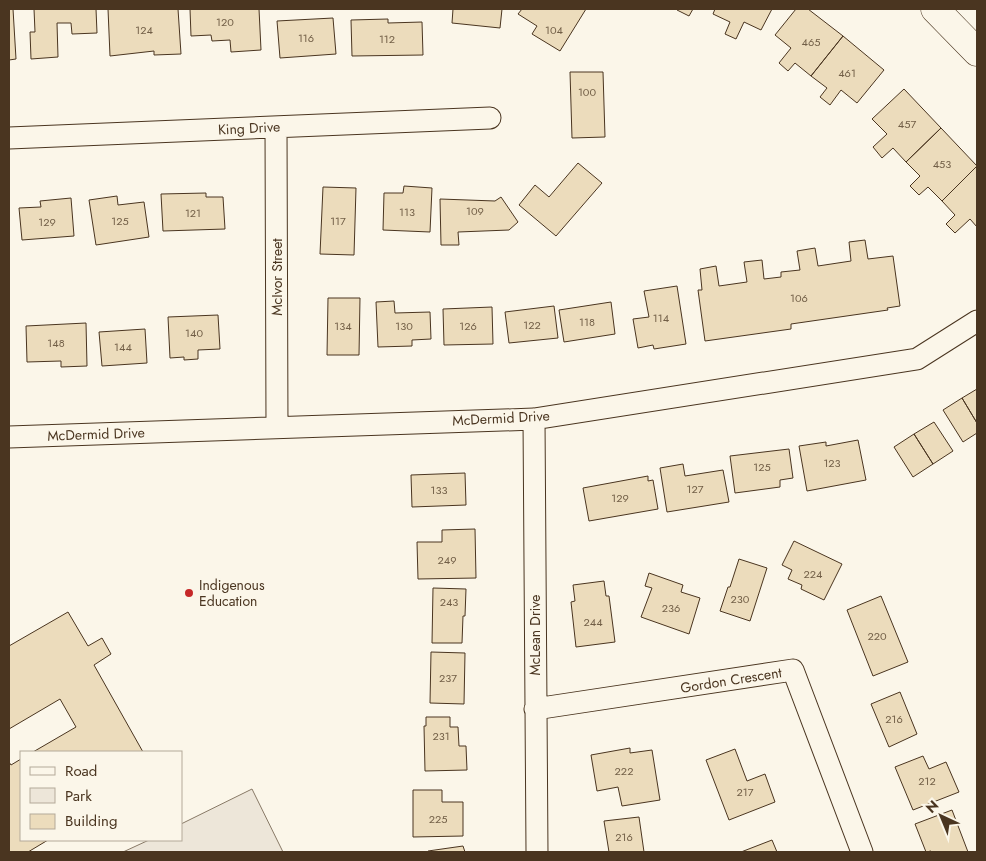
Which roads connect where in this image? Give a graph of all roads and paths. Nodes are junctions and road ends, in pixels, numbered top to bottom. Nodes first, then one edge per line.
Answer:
1 (935, 9) edge
2 (977, 52) edge
3 (490, 118) dead end
4 (276, 126) junction
5 (9, 138) edge
6 (977, 321) edge
7 (534, 418) junction
8 (277, 427) junction
9 (9, 437) edge
10 (535, 709) junction
11 (538, 852) edge
12 (862, 852) edge

1 - 2 street
3 - 4 street, King Drive
4 - 5 street, King Drive
4 - 8 street, McIvor Street
6 - 7 street, McDermid Drive
7 - 8 street, McDermid Drive
7 - 10 street, McLean Drive
8 - 9 street, McDermid Drive
10 - 11 street, McLean Drive
10 - 12 street, Gordon Crescent

